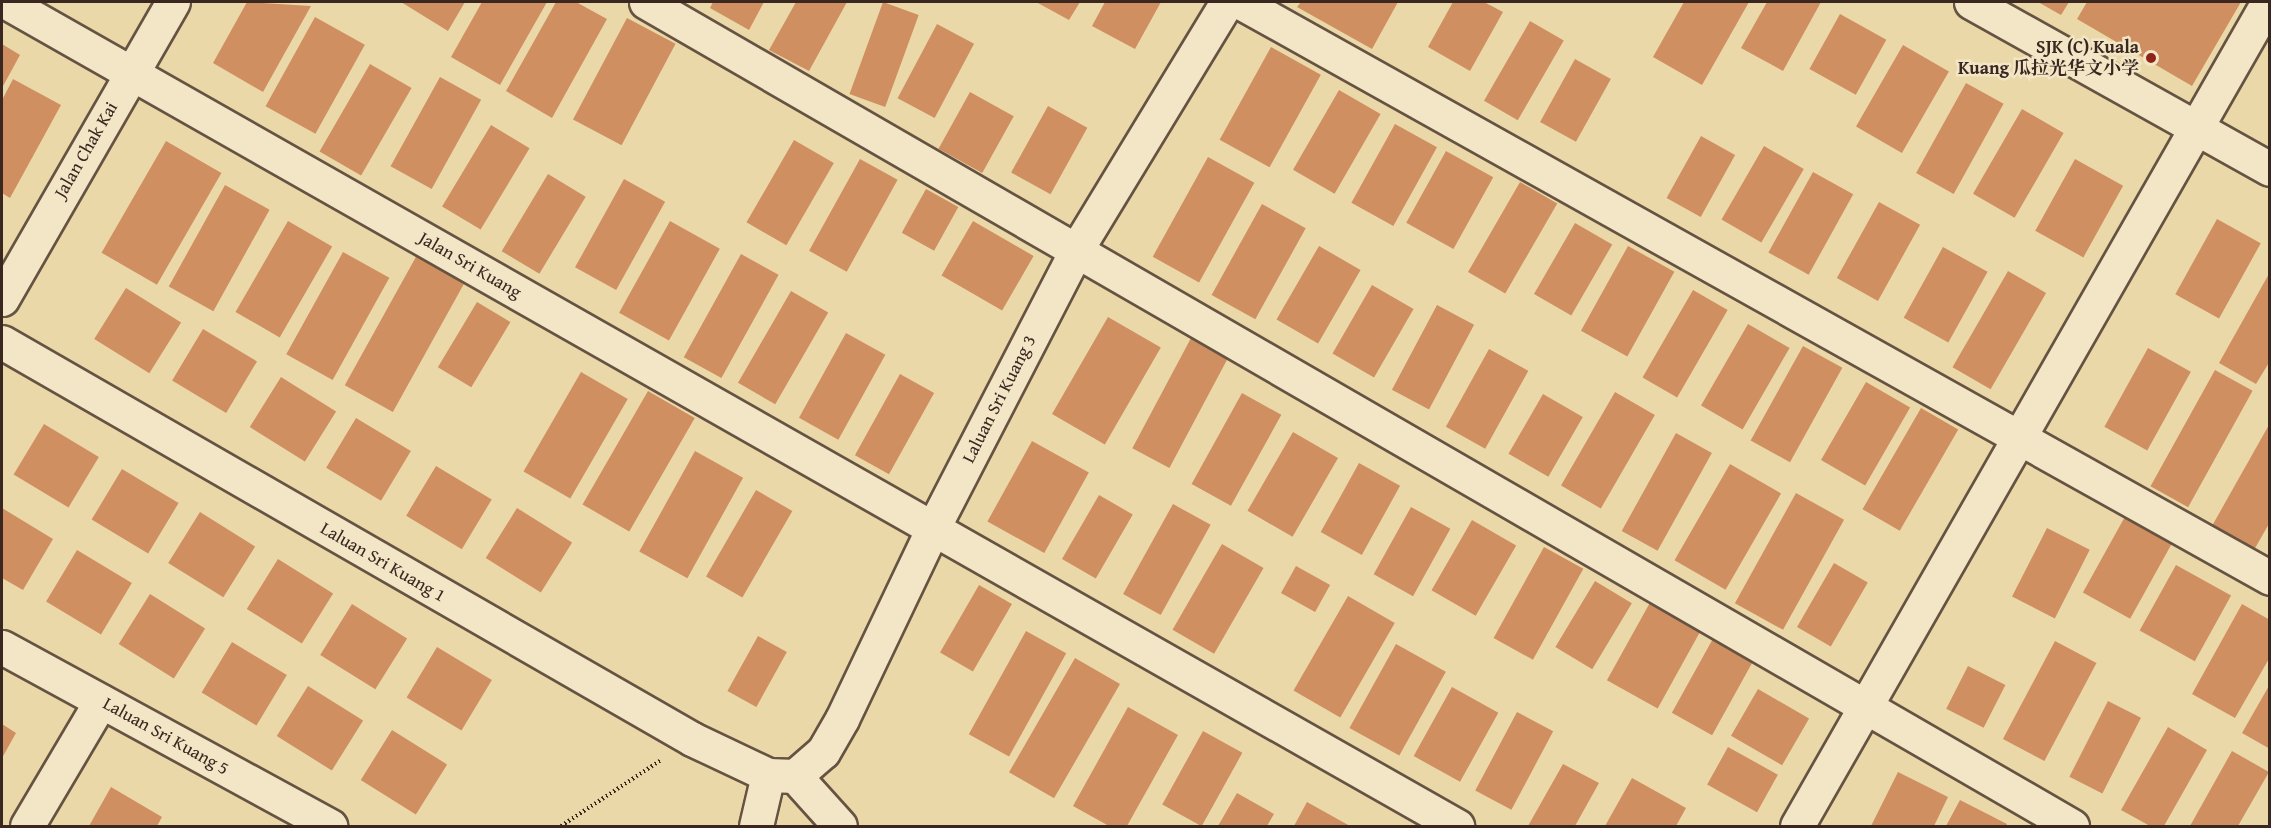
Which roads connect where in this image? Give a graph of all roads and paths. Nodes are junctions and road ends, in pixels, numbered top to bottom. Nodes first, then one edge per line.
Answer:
1 (6, 2) edge
2 (173, 2) edge
3 (646, 2) edge
4 (1227, 2) edge
5 (1240, 2) edge
6 (1971, 2) edge
7 (2268, 2) edge
8 (131, 72) junction
9 (2198, 129) junction
10 (2270, 169) edge
11 (1078, 247) junction
12 (2, 298) edge
13 (2, 342) edge
14 (2019, 435) junction
15 (933, 528) junction
16 (2270, 578) edge
17 (2, 646) edge
18 (101, 701) junction
19 (1862, 709) junction
20 (692, 739) junction
21 (782, 776) junction
22 (27, 826) edge
23 (327, 826) edge
24 (561, 826) edge
25 (756, 826) edge
26 (840, 826) edge
27 (1457, 826) edge
28 (1797, 826) edge
29 (2072, 826) edge

1 - 8 street, Jalan Sri Kuang
2 - 8 street, Jalan Chak Kai
3 - 11 street
4 - 11 street, Laluan Sri Kuang 3
5 - 14 street
6 - 9 street
7 - 9 street
8 - 12 street, Jalan Chak Kai
8 - 15 street, Jalan Sri Kuang
9 - 10 street
9 - 14 street
11 - 15 street, Laluan Sri Kuang 3
11 - 19 street
13 - 20 street, Laluan Sri Kuang 1
14 - 16 street
14 - 19 street
15 - 21 street, Laluan Sri Kuang 3
15 - 27 street, Jalan Sri Kuang
17 - 18 street, Laluan Sri Kuang 5
18 - 22 street
18 - 23 street, Laluan Sri Kuang 5
19 - 28 street
19 - 29 street
20 - 21 street, Laluan Sri Kuang 1
20 - 24 path
21 - 25 street
21 - 26 street

